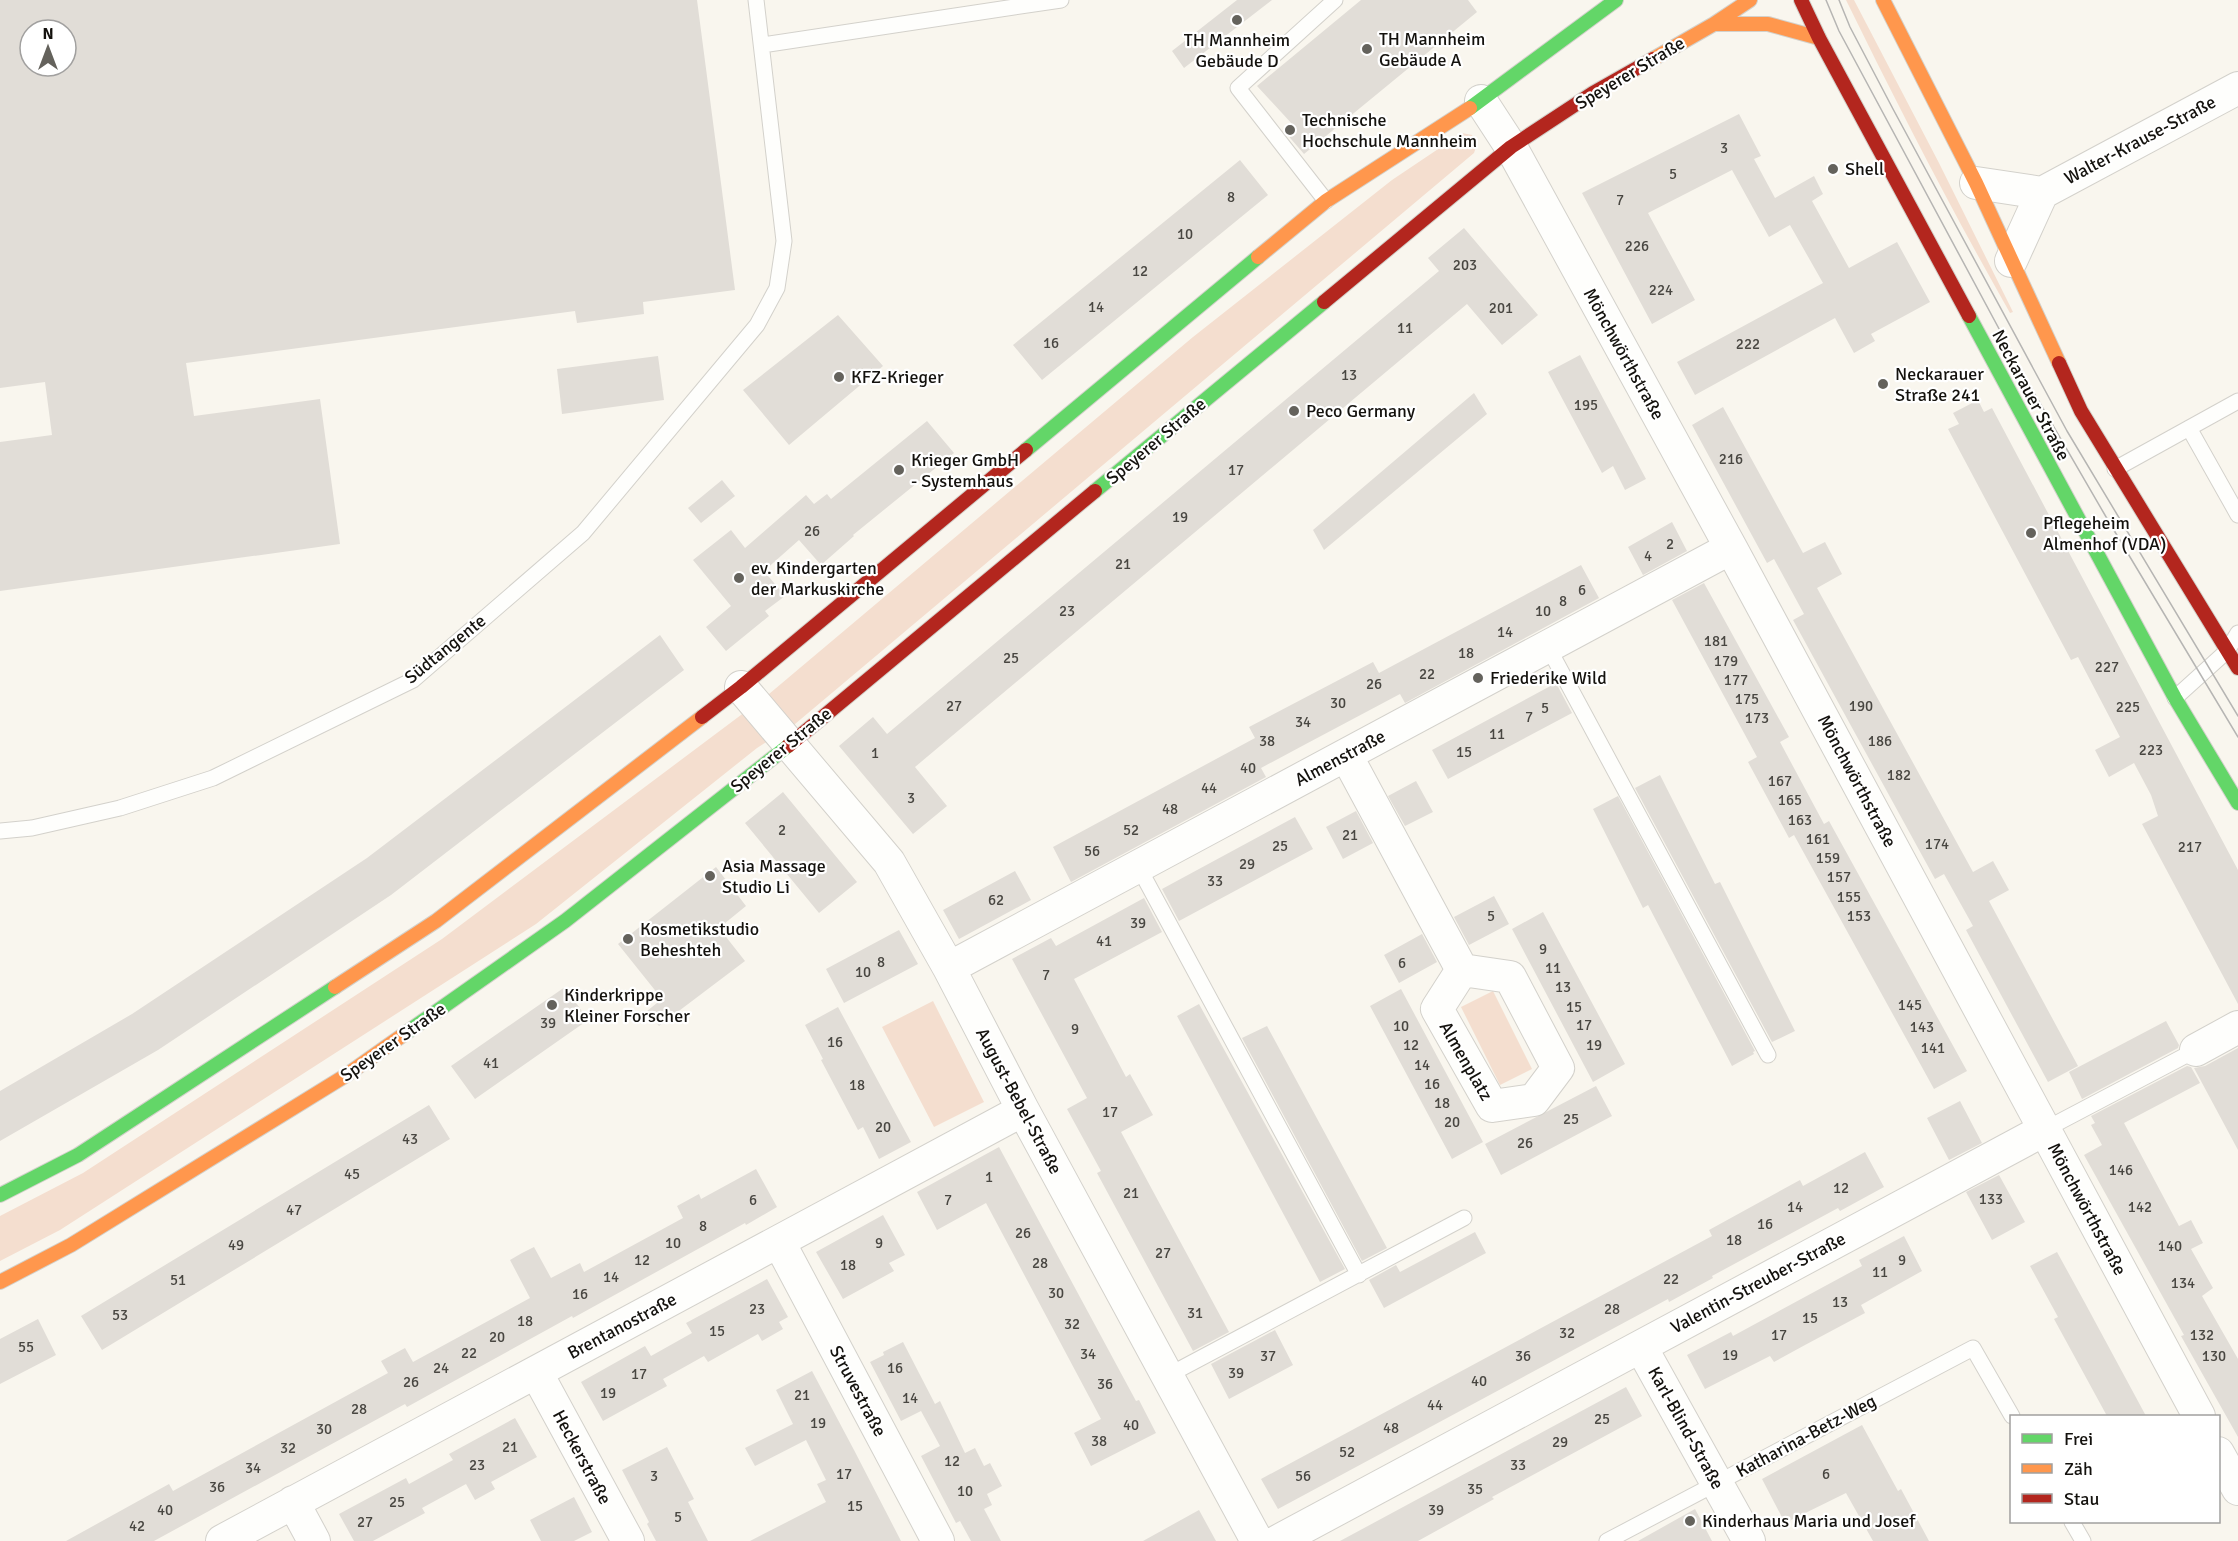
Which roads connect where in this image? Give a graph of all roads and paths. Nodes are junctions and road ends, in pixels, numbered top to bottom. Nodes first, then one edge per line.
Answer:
1 (756, 0) edge
2 (1061, 0) edge
3 (1335, 0) edge
4 (1616, 0) edge
5 (1750, 0) edge
6 (1801, 0) edge
7 (1883, 0) edge
8 (1714, 24) junction
9 (1819, 38) junction
10 (762, 45) junction
11 (2238, 88) edge
12 (1481, 101) junction
13 (1511, 147) junction
14 (1976, 183) junction
15 (2042, 193) junction
16 (1326, 201) junction
17 (2011, 261) junction
18 (2238, 401) edge
19 (2190, 428) junction
20 (2115, 469) junction
21 (2238, 515) edge
22 (1731, 548) junction
23 (2238, 633) edge
24 (1548, 647) junction
25 (2227, 651) junction
26 (2238, 668) edge
27 (741, 687) junction
28 (2175, 698) junction
29 (790, 744) junction
30 (1346, 755) junction
31 (2238, 803) edge
32 (0, 831) edge
33 (1138, 866) junction
34 (949, 968) junction
35 (1462, 970) dead end
36 (2238, 1027) edge
37 (2196, 1050) joint
38 (1768, 1055) dead end
39 (1023, 1110) junction
40 (2044, 1130) junction
41 (0, 1195) edge
42 (1464, 1218) dead end
43 (778, 1242) junction
44 (1359, 1275) junction
45 (0, 1282) edge
46 (1641, 1347) junction
47 (536, 1372) junction
48 (1167, 1376) junction
49 (2011, 1415) edge
50 (2198, 1415) edge
51 (2220, 1457) edge
52 (1716, 1484) junction
53 (2238, 1489) edge
54 (293, 1502) junction
55 (2073, 1523) edge
56 (222, 1541) edge
57 (314, 1541) edge
58 (628, 1541) edge
59 (938, 1541) edge
60 (1257, 1541) edge
61 (1278, 1541) edge
62 (1607, 1541) edge
63 (1749, 1541) edge
64 (2083, 1541) edge

1 - 10 lane, Südtangente
2 - 10 lane
3 - 16 lane
4 - 12 street
5 - 8 street, Speyerer Straße
6 - 9 street, Neckarauer Straße
7 - 14 street, Neckarauer Straße
8 - 9 street
8 - 13 street, Speyerer Straße
9 - 28 street, Neckarauer Straße
10 - 32 lane, Südtangente
11 - 15 street, Walter-Krause-Straße
12 - 13 street
12 - 16 street
13 - 22 street, Mönchwörthstraße
13 - 29 street, Speyerer Straße
14 - 15 street
14 - 17 street, Neckarauer Straße
15 - 17 street
16 - 27 street
17 - 20 street, Neckarauer Straße
18 - 19 lane
19 - 20 lane
19 - 21 lane
20 - 25 street, Neckarauer Straße
22 - 24 street, Almenstraße
22 - 40 street, Mönchwörthstraße
23 - 25 lane
24 - 30 street, Almenstraße
24 - 38 lane
25 - 26 street, Neckarauer Straße
25 - 28 lane
27 - 29 street, August-Bebel-Straße
27 - 41 street
28 - 31 street, Neckarauer Straße
29 - 34 street, August-Bebel-Straße
29 - 45 street, Speyerer Straße
30 - 33 street, Almenstraße
30 - 35 street
33 - 34 street, Almenstraße
33 - 44 lane
34 - 39 street, August-Bebel-Straße
36 - 37 street, Valentin-Streuber-Straße
37 - 40 lane, Valentin-Streuber-Straße
39 - 43 street, Brentanostraße
39 - 48 street, August-Bebel-Straße
40 - 46 street, Valentin-Streuber-Straße
40 - 50 street, Mönchwörthstraße
42 - 44 lane
43 - 47 street, Brentanostraße
43 - 59 street, Struvestraße
44 - 48 lane
46 - 52 street, Karl-Blind-Straße
46 - 61 street, Valentin-Streuber-Straße
47 - 54 street, Brentanostraße
47 - 58 street, Heckerstraße
48 - 60 street, August-Bebel-Straße
49 - 52 lane, Katharina-Betz-Weg
51 - 53 street
52 - 62 lane, Katharina-Betz-Weg
52 - 63 street, Karl-Blind-Straße
54 - 56 street, Brentanostraße
54 - 57 street
55 - 64 lane

